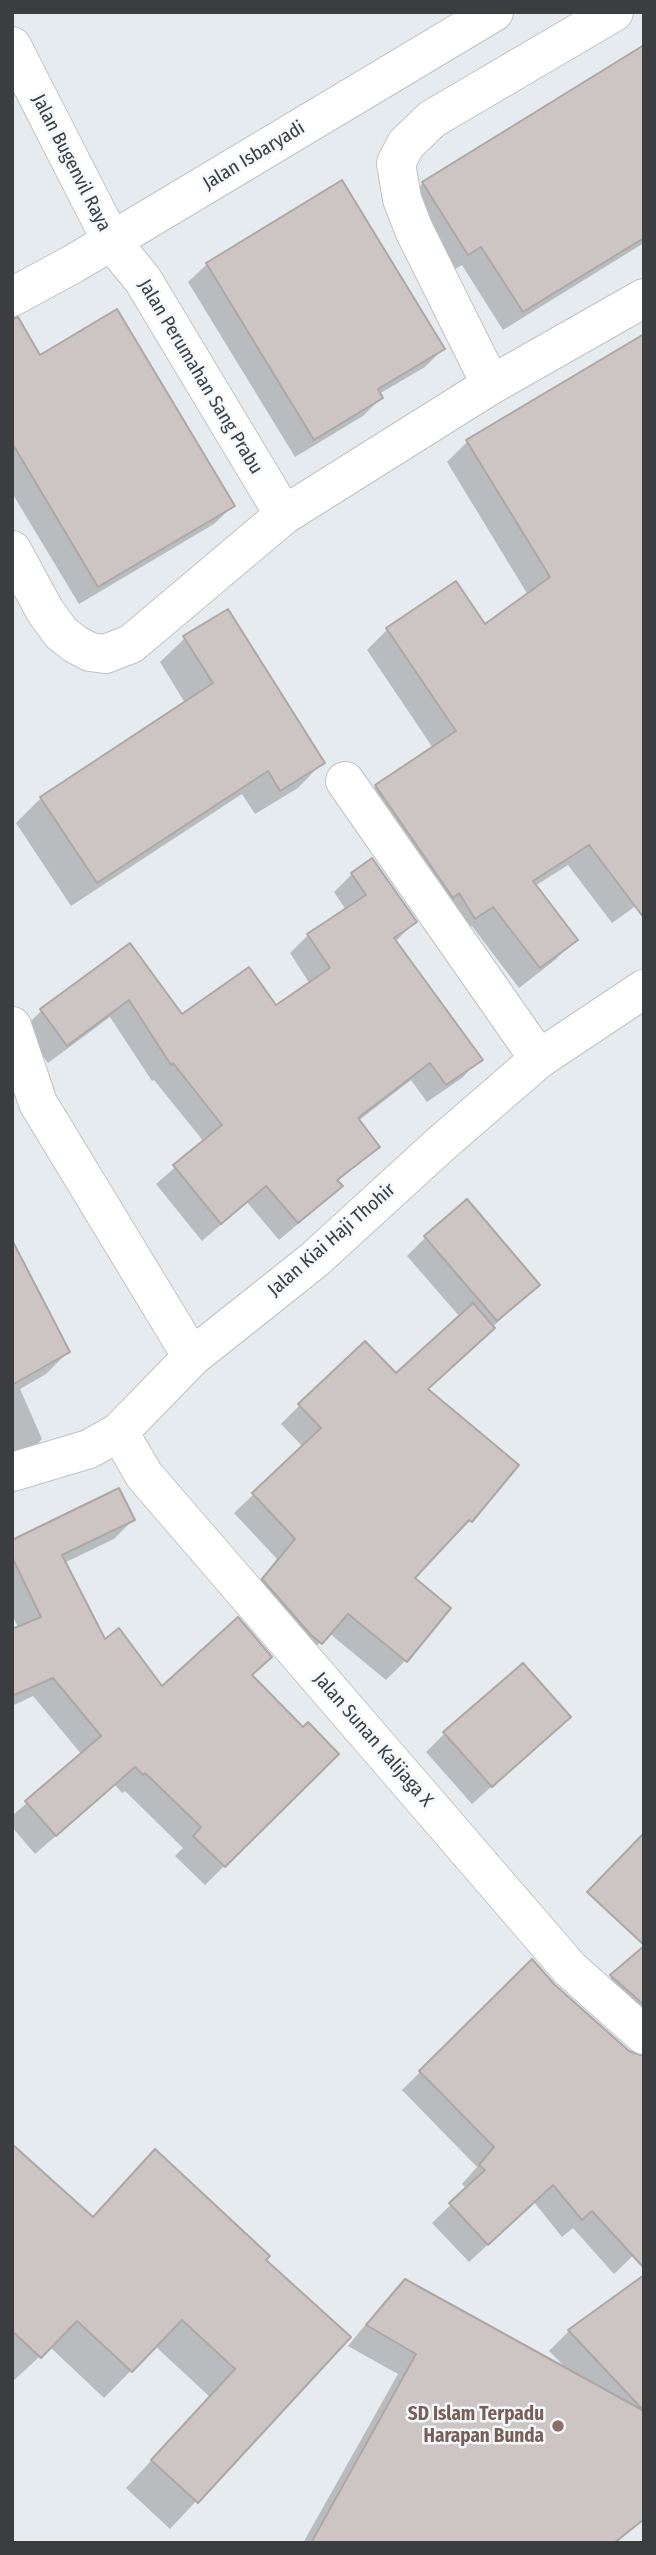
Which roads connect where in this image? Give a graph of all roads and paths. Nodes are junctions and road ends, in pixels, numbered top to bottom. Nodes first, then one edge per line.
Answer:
1 (494, 12) edge
2 (614, 12) edge
3 (12, 46) edge
4 (112, 242) junction
5 (12, 297) edge
6 (644, 298) edge
7 (491, 385) junction
8 (284, 515) junction
9 (12, 550) edge
10 (345, 781) dead end
11 (644, 989) edge
12 (12, 1026) edge
13 (539, 1059) junction
14 (192, 1357) junction
15 (119, 1432) junction
16 (12, 1472) edge
17 (644, 2035) edge

1 - 4 street, Jalan Isbaryadi
2 - 7 street
3 - 4 street, Jalan Bugenvil Raya
4 - 5 street, Jalan Isbaryadi
4 - 8 street, Jalan Perumahan Sang Prabu
6 - 7 street
7 - 8 street
8 - 9 street
10 - 13 street
11 - 13 street, Jalan Kiai Haji Thohir
12 - 14 street
13 - 14 street, Jalan Kiai Haji Thohir
14 - 15 street, Jalan Kiai Haji Thohir
15 - 16 street, Jalan Kiai Haji Thohir
15 - 17 street, Jalan Sunan Kalijaga X

